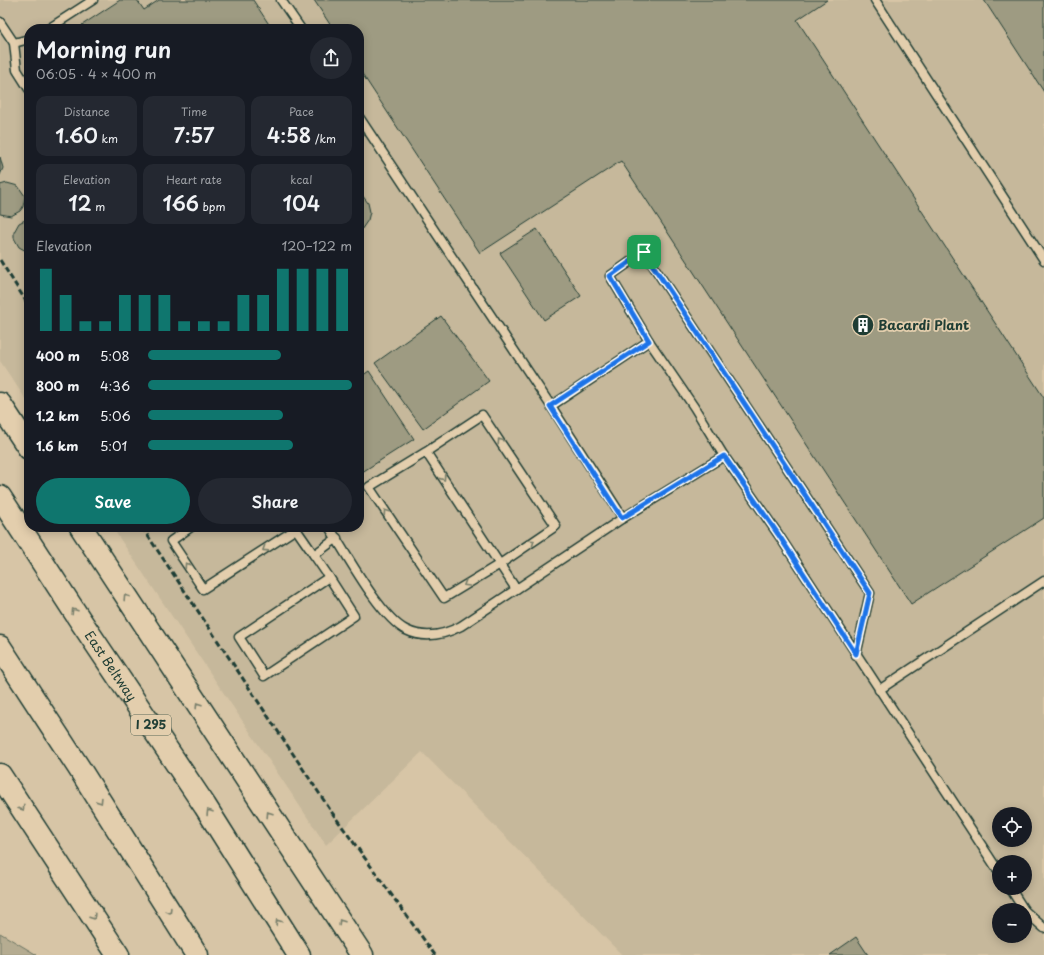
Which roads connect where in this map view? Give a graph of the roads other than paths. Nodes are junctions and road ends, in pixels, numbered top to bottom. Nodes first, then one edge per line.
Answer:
1 (93, 0) edge
2 (281, 0) edge
3 (875, 0) edge
4 (0, 22) edge
5 (56, 24) edge
6 (297, 24) edge
7 (24, 40) edge
8 (14, 43) junction
9 (24, 81) edge
10 (364, 125) edge
11 (1044, 260) edge
12 (649, 341) junction
13 (0, 404) edge
14 (550, 406) junction
15 (24, 440) edge
16 (426, 452) junction
17 (724, 456) junction
18 (0, 497) edge
19 (622, 518) junction
20 (84, 532) edge
21 (184, 532) edge
22 (290, 532) edge
23 (299, 532) edge
24 (333, 532) edge
25 (337, 538) junction
26 (314, 554) junction
27 (500, 564) junction
28 (329, 577) junction
29 (1044, 581) edge
30 (516, 589) junction
31 (0, 647) edge
32 (856, 654) junction
33 (0, 663) edge
34 (879, 690) junction
35 (79, 768) junction
36 (0, 775) edge
37 (992, 861) edge
38 (1032, 917) edge
39 (1044, 928) edge
40 (118, 955) edge
41 (197, 955) edge
42 (299, 955) edge
43 (362, 955) edge

1 - 5 lane
2 - 6 lane
3 - 11 lane
4 - 8 lane
7 - 8 lane
8 - 9 lane
10 - 14 lane
12 - 14 lane
12 - 17 lane
12 - 32 lane
13 - 15 highway
14 - 19 lane
16 -> 27 lane
27 -> 16 lane
27 -> 16 lane
17 - 19 lane
17 - 32 lane
42 -> 18 highway, East Beltway / I 295
19 - 30 lane
43 -> 20 highway
22 -> 21 lane
23 - 26 lane
24 - 25 lane
25 - 26 lane
25 - 30 lane
26 - 28 lane
27 - 30 lane
28 - 28 lane
29 - 34 lane
31 - 35 highway
32 - 34 lane
33 - 35 highway
34 - 37 lane
35 -> 41 highway
36 -> 40 highway
38 - 39 lane

